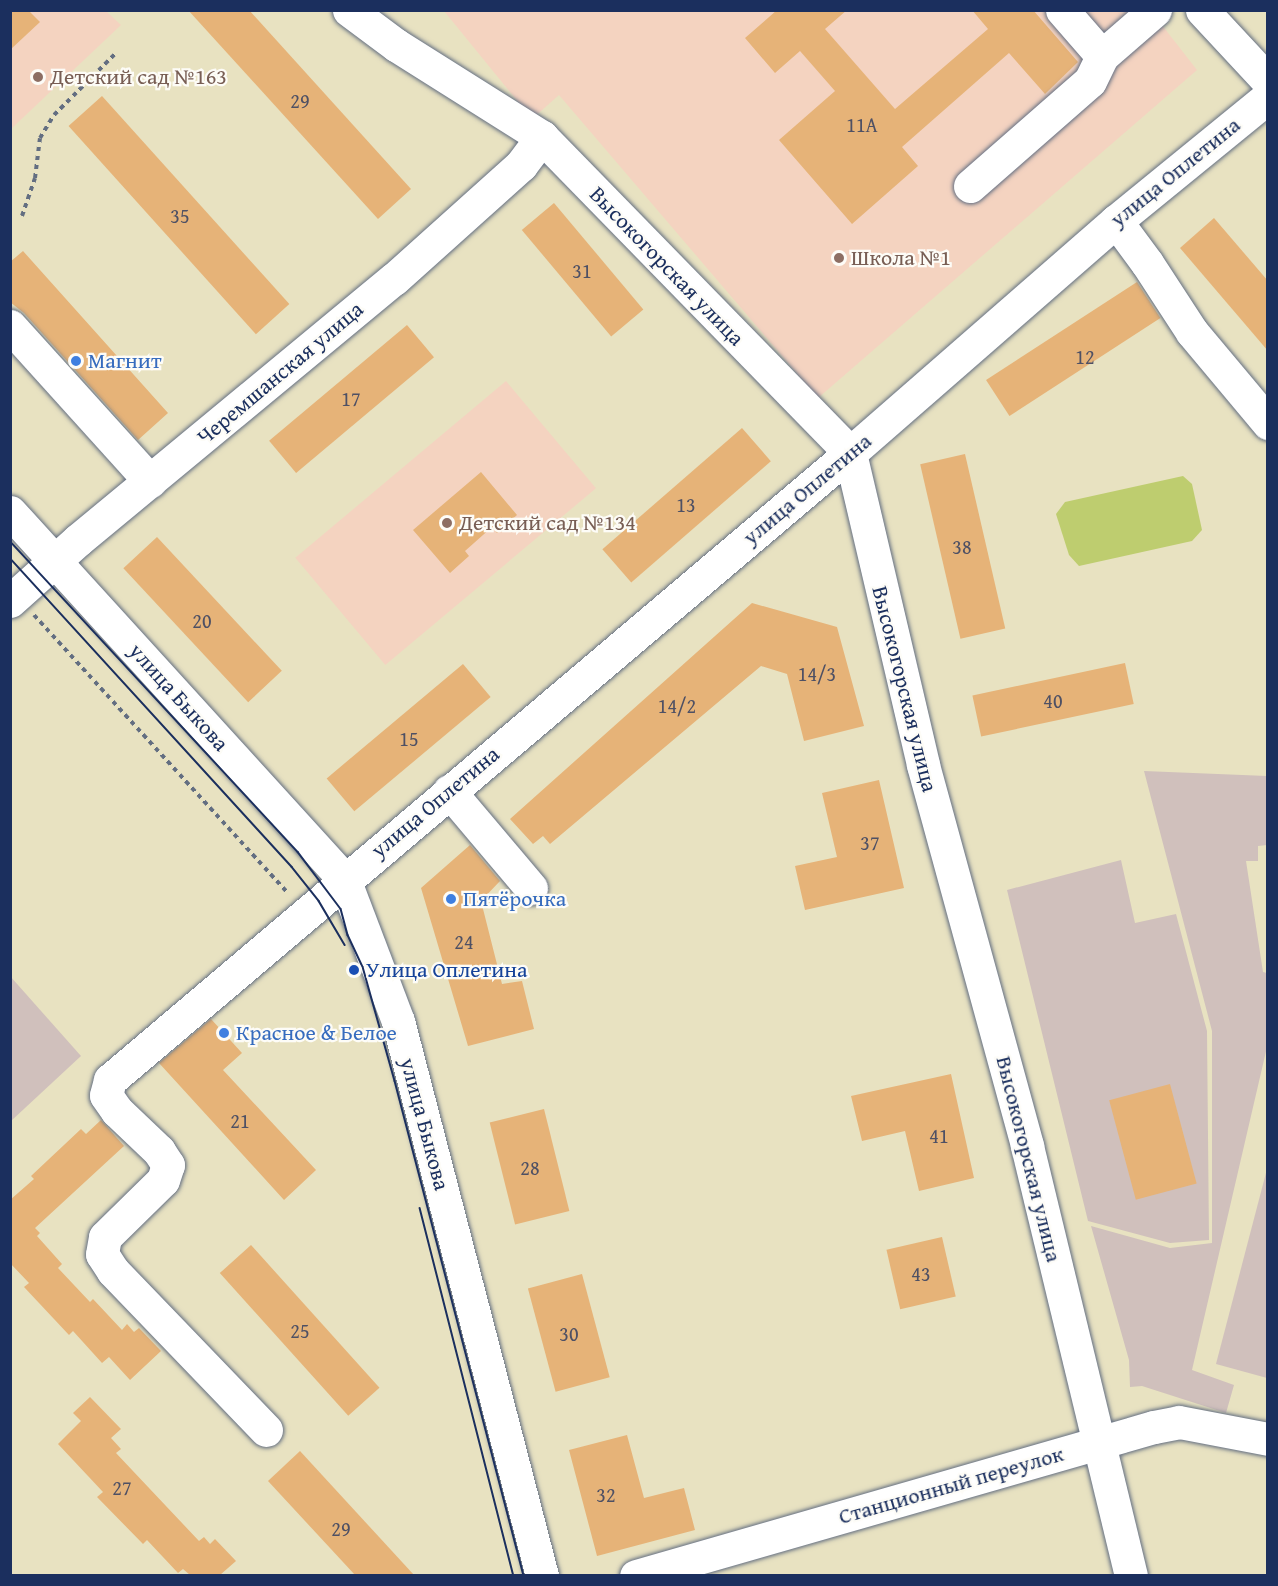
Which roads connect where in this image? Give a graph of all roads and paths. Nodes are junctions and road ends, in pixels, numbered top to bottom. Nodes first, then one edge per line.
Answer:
1 (349, 10) edge
2 (1062, 10) edge
3 (1155, 10) edge
4 (1202, 10) edge
5 (115, 54) dead end
6 (1102, 56) junction
7 (1268, 81) edge
8 (1268, 96) edge
9 (542, 138) junction
10 (970, 186) dead end
11 (22, 216) dead end
12 (1116, 221) junction
13 (10, 326) edge
14 (1268, 423) edge
15 (850, 453) junction
16 (150, 481) junction
17 (10, 512) edge
18 (56, 560) junction
19 (14, 597) edge
20 (449, 791) junction
21 (344, 879) junction
22 (531, 888) dead end
23 (296, 902) dead end
24 (266, 1430) dead end
25 (1268, 1439) edge
26 (1100, 1442) junction
27 (542, 1575) edge
28 (636, 1575) edge
29 (1131, 1575) edge

1 - 9 street, Высокогорская улица
2 - 6 street
3 - 6 street
4 - 7 street
5 - 11 path
6 - 10 street
8 - 12 street, улица Оплетина
9 - 15 street, Высокогорская улица
9 - 16 street, Черемшанская улица
12 - 14 street
12 - 15 street, улица Оплетина
13 - 16 street
15 - 20 street, улица Оплетина
15 - 26 street, Высокогорская улица
16 - 18 street, Черемшанская улица
17 - 18 street, улица Быкова
18 - 19 street, Черемшанская улица
18 - 21 street, улица Быкова
19 - 23 path
20 - 21 street, улица Оплетина
20 - 22 street
21 - 24 street, улица Оплетина
21 - 27 street, улица Быкова
25 - 26 street, Станционный переулок
26 - 28 street, Станционный переулок
26 - 29 street, Высокогорская улица

